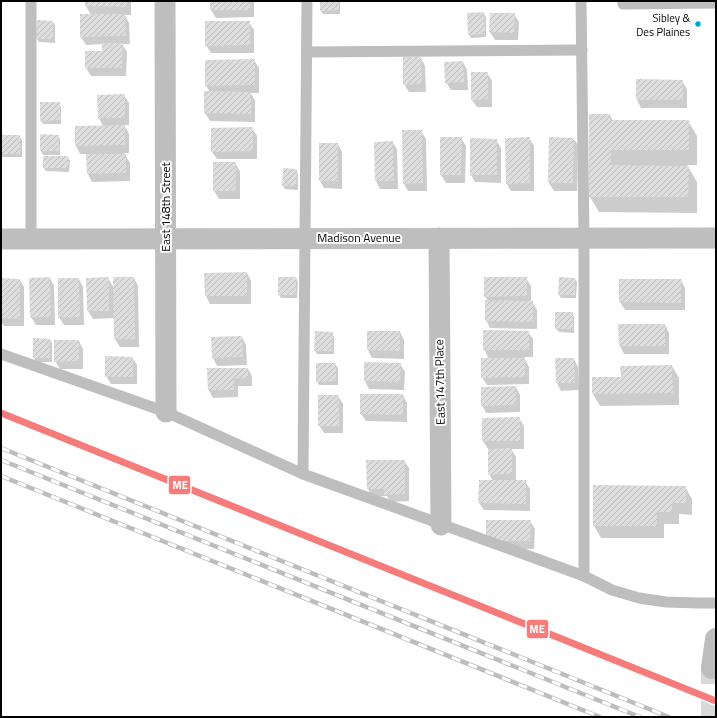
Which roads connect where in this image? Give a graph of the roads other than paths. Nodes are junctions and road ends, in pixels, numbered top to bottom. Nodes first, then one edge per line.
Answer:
1 (31, 1) edge
2 (165, 1) edge
3 (307, 1) edge
4 (581, 1) edge
5 (623, 1) edge
6 (716, 3) edge
7 (582, 50) junction
8 (307, 52) junction
9 (305, 238) junction
10 (439, 238) junction
11 (584, 238) junction
12 (716, 238) edge
13 (1, 239) edge
14 (31, 239) junction
15 (166, 239) junction
16 (1, 354) edge
17 (166, 412) junction
18 (303, 474) junction
19 (441, 525) junction
20 (584, 576) junction
21 (716, 603) edge
22 (716, 639) edge
23 (712, 668) dead end

1 - 14 lane
2 - 15 street, East 148th Street
3 - 8 lane
4 - 7 lane
5 - 6 lane
7 - 8 lane
7 - 11 lane
8 - 9 lane
9 - 10 street, Madison Avenue
9 - 15 street, Madison Avenue
9 - 18 lane
10 - 11 street, Madison Avenue
10 - 19 street, East 147th Place
11 - 12 street, Madison Avenue
11 - 20 lane
13 - 14 street, Madison Avenue
14 - 15 street, Madison Avenue
15 - 17 street, East 148th Street
16 - 17 lane
17 - 18 lane
18 - 19 lane
19 - 20 lane
20 - 21 lane
22 - 23 main road

